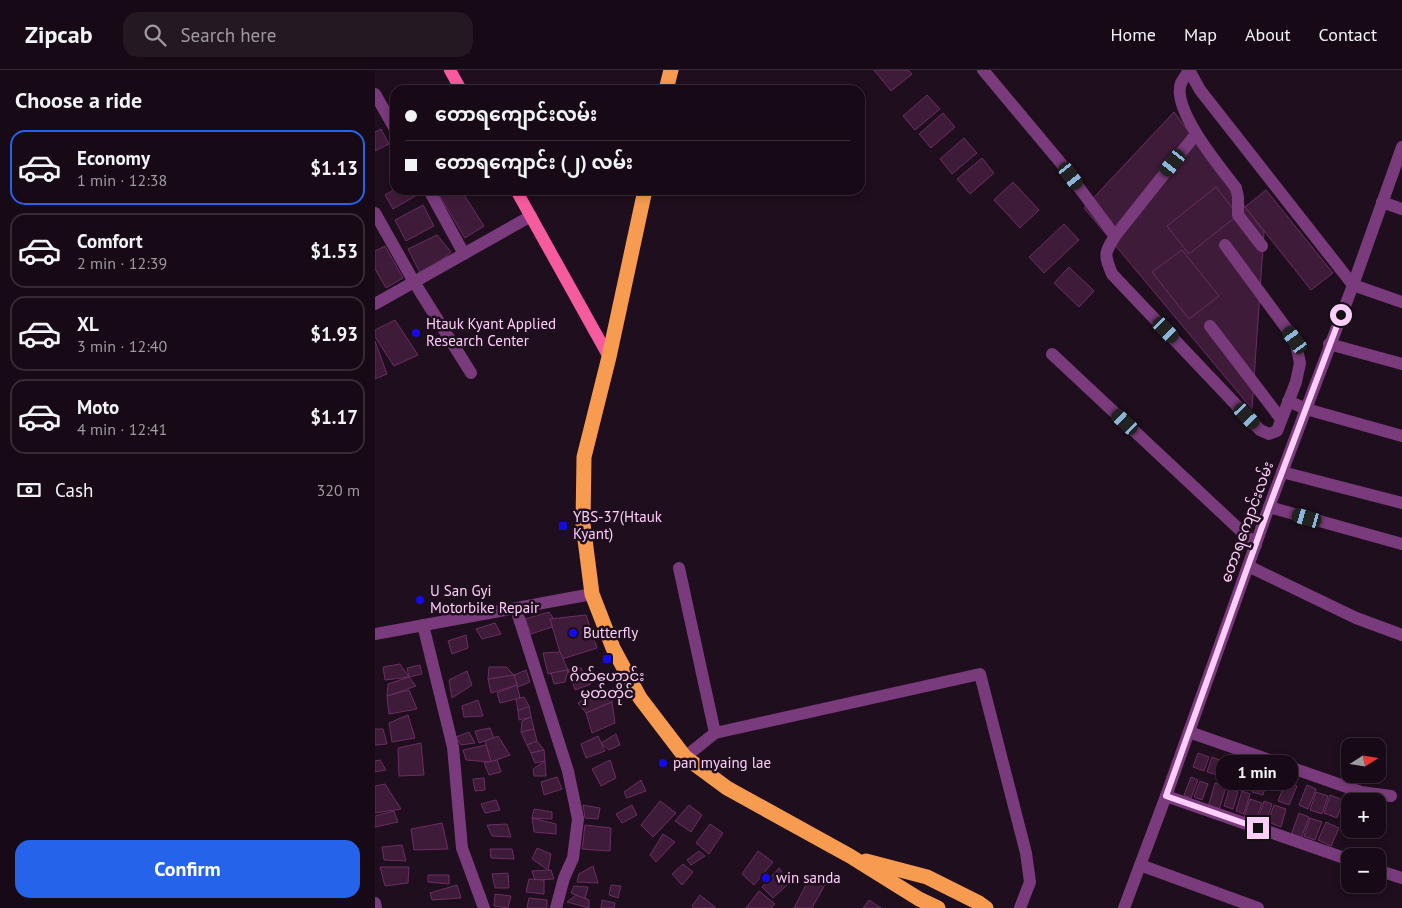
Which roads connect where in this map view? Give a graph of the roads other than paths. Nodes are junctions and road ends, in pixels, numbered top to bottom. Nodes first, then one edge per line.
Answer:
1 (450, 70) edge
2 (671, 70) edge
3 (983, 70) edge
4 (1189, 70) edge
5 (458, 85) edge
6 (667, 85) edge
7 (375, 94) edge
8 (380, 115) edge
9 (390, 125) edge
10 (1196, 134) junction
11 (1402, 147) edge
12 (432, 195) edge
13 (520, 195) edge
14 (644, 195) edge
15 (1382, 202) junction
16 (1402, 209) edge
17 (375, 213) edge
18 (531, 216) junction
19 (1115, 236) junction
20 (1225, 244) dead end
21 (1262, 246) dead end
22 (464, 254) junction
23 (414, 282) junction
24 (1353, 285) junction
25 (1402, 302) edge
26 (375, 304) edge
27 (1210, 326) dead end
28 (1329, 344) junction
29 (1052, 354) dead end
30 (609, 357) junction
31 (1402, 364) edge
32 (471, 373) dead end
33 (1289, 401) junction
34 (1306, 408) junction
35 (1281, 419) junction
36 (1402, 436) edge
37 (1282, 472) junction
38 (1402, 503) edge
39 (1269, 507) junction
40 (1402, 544) edge
41 (1255, 545) junction
42 (1248, 566) junction
43 (679, 568) dead end
44 (592, 594) junction
45 (516, 609) junction
46 (423, 625) junction
47 (375, 634) edge
48 (1402, 635) edge
49 (1189, 732) junction
50 (715, 733) junction
51 (685, 757) junction
52 (1166, 796) junction
53 (1391, 796) dead end
54 (850, 856) junction
55 (1341, 857) edge
56 (1140, 865) junction
57 (1386, 873) edge
58 (1402, 878) edge
59 (375, 903) edge
60 (376, 908) edge
61 (484, 908) edge
62 (556, 908) edge
63 (938, 908) edge
64 (986, 908) edge
65 (1020, 908) edge
66 (1124, 908) edge
67 (1259, 908) edge

1 - 5 main road
2 - 6 highway
3 - 19 street
4 - 10 street
4 - 24 street
7 - 8 street
8 - 9 street
10 - 19 street
10 - 21 street
11 - 15 street, တောရကျောင်းလမ်း
12 - 22 street
13 - 18 main road
14 - 30 highway
15 - 16 street
15 - 24 street, တောရကျောင်းလမ်း
17 - 23 street
18 - 22 street
18 - 30 main road
19 - 35 street
20 - 33 street
22 - 23 street
23 - 26 street
23 - 32 street
24 - 25 street
24 - 28 street, တောရကျောင်းလမ်း
27 - 35 street
28 - 31 street
28 - 34 street, တောရကျောင်းလမ်း
29 - 41 street
30 - 44 highway
33 - 34 street
33 - 35 street
34 - 36 street
34 - 37 street, တောရကျောင်းလမ်း
37 - 38 street
37 - 39 street, တောရကျောင်းလမ်း
39 - 40 street
39 - 41 street, တောရကျောင်းလမ်း
41 - 42 street, တောရကျောင်းလမ်း
42 - 48 street
42 - 49 street, တောရကျောင်းလမ်း
43 - 50 street
44 - 45 street
44 - 51 highway
45 - 46 street
45 - 62 street
46 - 47 street
46 - 61 street
49 - 52 street, တောရကျောင်းလမ်း
49 - 53 street
50 - 51 street
50 - 65 street
51 - 54 highway
52 - 55 street
52 - 56 street, တောရကျောင်းလမ်း
54 - 63 highway
54 - 64 highway
56 - 66 street, တောရကျောင်းလမ်း
56 - 67 street
57 - 58 street
59 - 60 street

